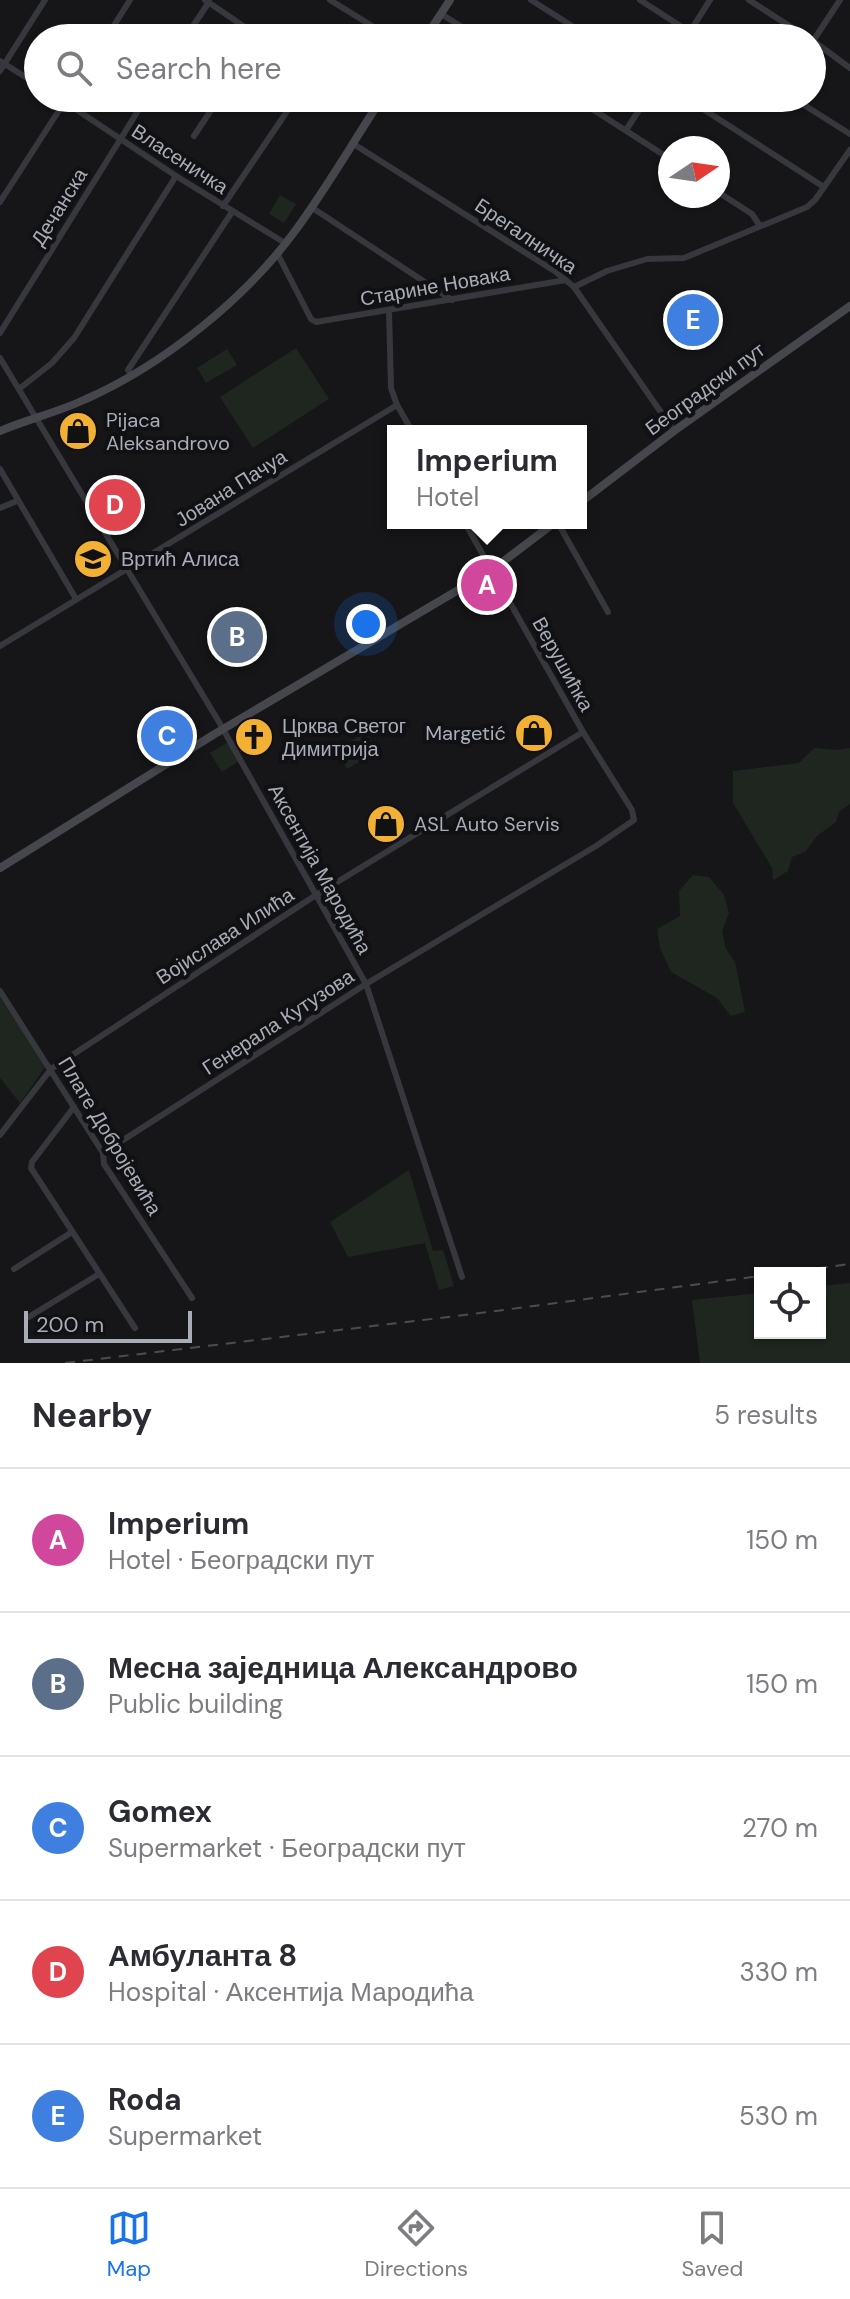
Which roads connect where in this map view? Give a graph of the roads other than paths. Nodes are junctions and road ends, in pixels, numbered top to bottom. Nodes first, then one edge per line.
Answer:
1 (45, 0) edge
2 (130, 0) edge
3 (330, 0) edge
4 (450, 0) edge
5 (531, 0) edge
6 (640, 0) edge
7 (710, 0) edge
8 (749, 0) edge
9 (840, 0) edge
10 (207, 1) edge
11 (441, 14) junction
12 (28, 24) edge
13 (115, 24) edge
14 (193, 24) edge
15 (241, 24) edge
16 (369, 24) edge
17 (434, 24) edge
18 (457, 24) edge
19 (569, 24) edge
20 (673, 24) edge
21 (695, 24) edge
22 (786, 24) edge
23 (823, 24) edge
24 (24, 30) edge
25 (826, 51) edge
26 (2, 62) edge
27 (850, 68) edge
28 (0, 71) edge
29 (24, 76) edge
30 (56, 112) edge
31 (81, 112) edge
32 (137, 112) edge
33 (210, 112) edge
34 (287, 112) edge
35 (373, 112) edge
36 (597, 112) edge
37 (638, 112) edge
38 (708, 112) edge
39 (815, 112) edge
40 (626, 130) junction
41 (850, 134) edge
42 (194, 136) dead end
43 (120, 138) junction
44 (352, 143) junction
45 (850, 150) edge
46 (658, 151) edge
47 (176, 176) junction
48 (824, 187) junction
49 (730, 200) edge
50 (0, 202) edge
51 (223, 206) junction
52 (311, 207) junction
53 (232, 212) junction
54 (760, 226) junction
55 (285, 243) junction
56 (277, 253) junction
57 (566, 280) junction
58 (574, 287) junction
59 (452, 300) junction
60 (850, 306) edge
61 (389, 311) junction
62 (0, 333) edge
63 (0, 358) edge
64 (132, 376) junction
65 (19, 389) junction
66 (397, 405) junction
67 (37, 416) junction
68 (409, 425) edge
69 (0, 431) edge
70 (674, 431) junction
71 (0, 469) edge
72 (587, 497) edge
73 (17, 501) junction
74 (0, 508) edge
75 (468, 529) edge
76 (548, 529) edge
77 (560, 529) edge
78 (129, 570) junction
79 (492, 570) junction
80 (76, 599) junction
81 (608, 612) dead end
82 (0, 646) edge
83 (223, 730) junction
84 (583, 732) junction
85 (634, 820) joint
86 (0, 868) edge
87 (316, 895) junction
88 (366, 984) junction
89 (0, 991) edge
90 (51, 1069) junction
91 (74, 1107) junction
92 (0, 1135) edge
93 (103, 1153) junction
94 (72, 1232) junction
95 (14, 1269) dead end
96 (99, 1274) junction
97 (462, 1277) dead end
98 (192, 1298) dead end
99 (27, 1318) dead end
100 (135, 1328) dead end

1 - 12 street
2 - 13 street
3 - 16 street
4 - 11 main road
5 - 19 street
6 - 20 street
7 - 21 street
8 - 22 street
9 - 23 street
10 - 14 street
10 - 15 street
11 - 17 main road
11 - 18 street
24 - 26 street
25 - 27 street
26 - 28 street
26 - 29 street
30 - 50 street
31 - 43 street, Власеничка
32 - 43 street, Дечанска
33 - 42 street
34 - 51 street
35 - 44 main road
36 - 40 street
37 - 40 street
38 - 48 street
39 - 41 street
40 - 46 street
43 - 47 street, Власеничка
43 - 62 street, Дечанска
44 - 52 main road
44 - 57 street, Брегалничка
45 - 48 street
47 - 51 street, Власеничка
47 - 65 street
48 - 54 street
49 - 54 street
51 - 53 street, Власеничка
52 - 55 main road
52 - 59 street
53 - 55 street, Власеничка
53 - 64 street
54 - 58 street
55 - 56 main road
56 - 61 street, Старине Новака
56 - 64 main road
57 - 58 street, Брегалничка
57 - 59 street, Старине Новака
58 - 70 street, Брегалничка
59 - 61 street, Старине Новака
60 - 70 main road, Београдски пут
61 - 66 street
63 - 65 street, Аксентија Мародића
64 - 67 main road
65 - 67 street, Аксентија Мародића
66 - 68 street
66 - 78 street, Јована Пачуа
67 - 69 main road
67 - 78 street, Аксентија Мародића
70 - 72 main road, Београдски пут
71 - 73 street
73 - 74 street
73 - 80 street
75 - 79 street, Верушићка
76 - 79 main road
77 - 81 street
78 - 80 street, Јована Пачуа
78 - 83 street, Аксентија Мародића
79 - 83 main road
79 - 84 street, Верушићка
80 - 82 street, Јована Пачуа
83 - 86 main road
83 - 87 street, Аксентија Мародића
84 - 85 street, Верушићка
84 - 87 street, Војислава Илића
85 - 88 street, Генерала Кутузова
87 - 88 street, Аксентија Мародића
87 - 90 street, Војислава Илића
88 - 93 street, Генерала Кутузова
88 - 97 street, Аксентија Мародића
89 - 90 street, Плате Добројевића
90 - 91 street, Плате Добројевића
90 - 92 street, Војислава Илића
91 - 93 street, Плате Добројевића
91 - 94 street
93 - 98 street, Плате Добројевића
94 - 95 street
94 - 96 street
96 - 99 street
96 - 100 street

